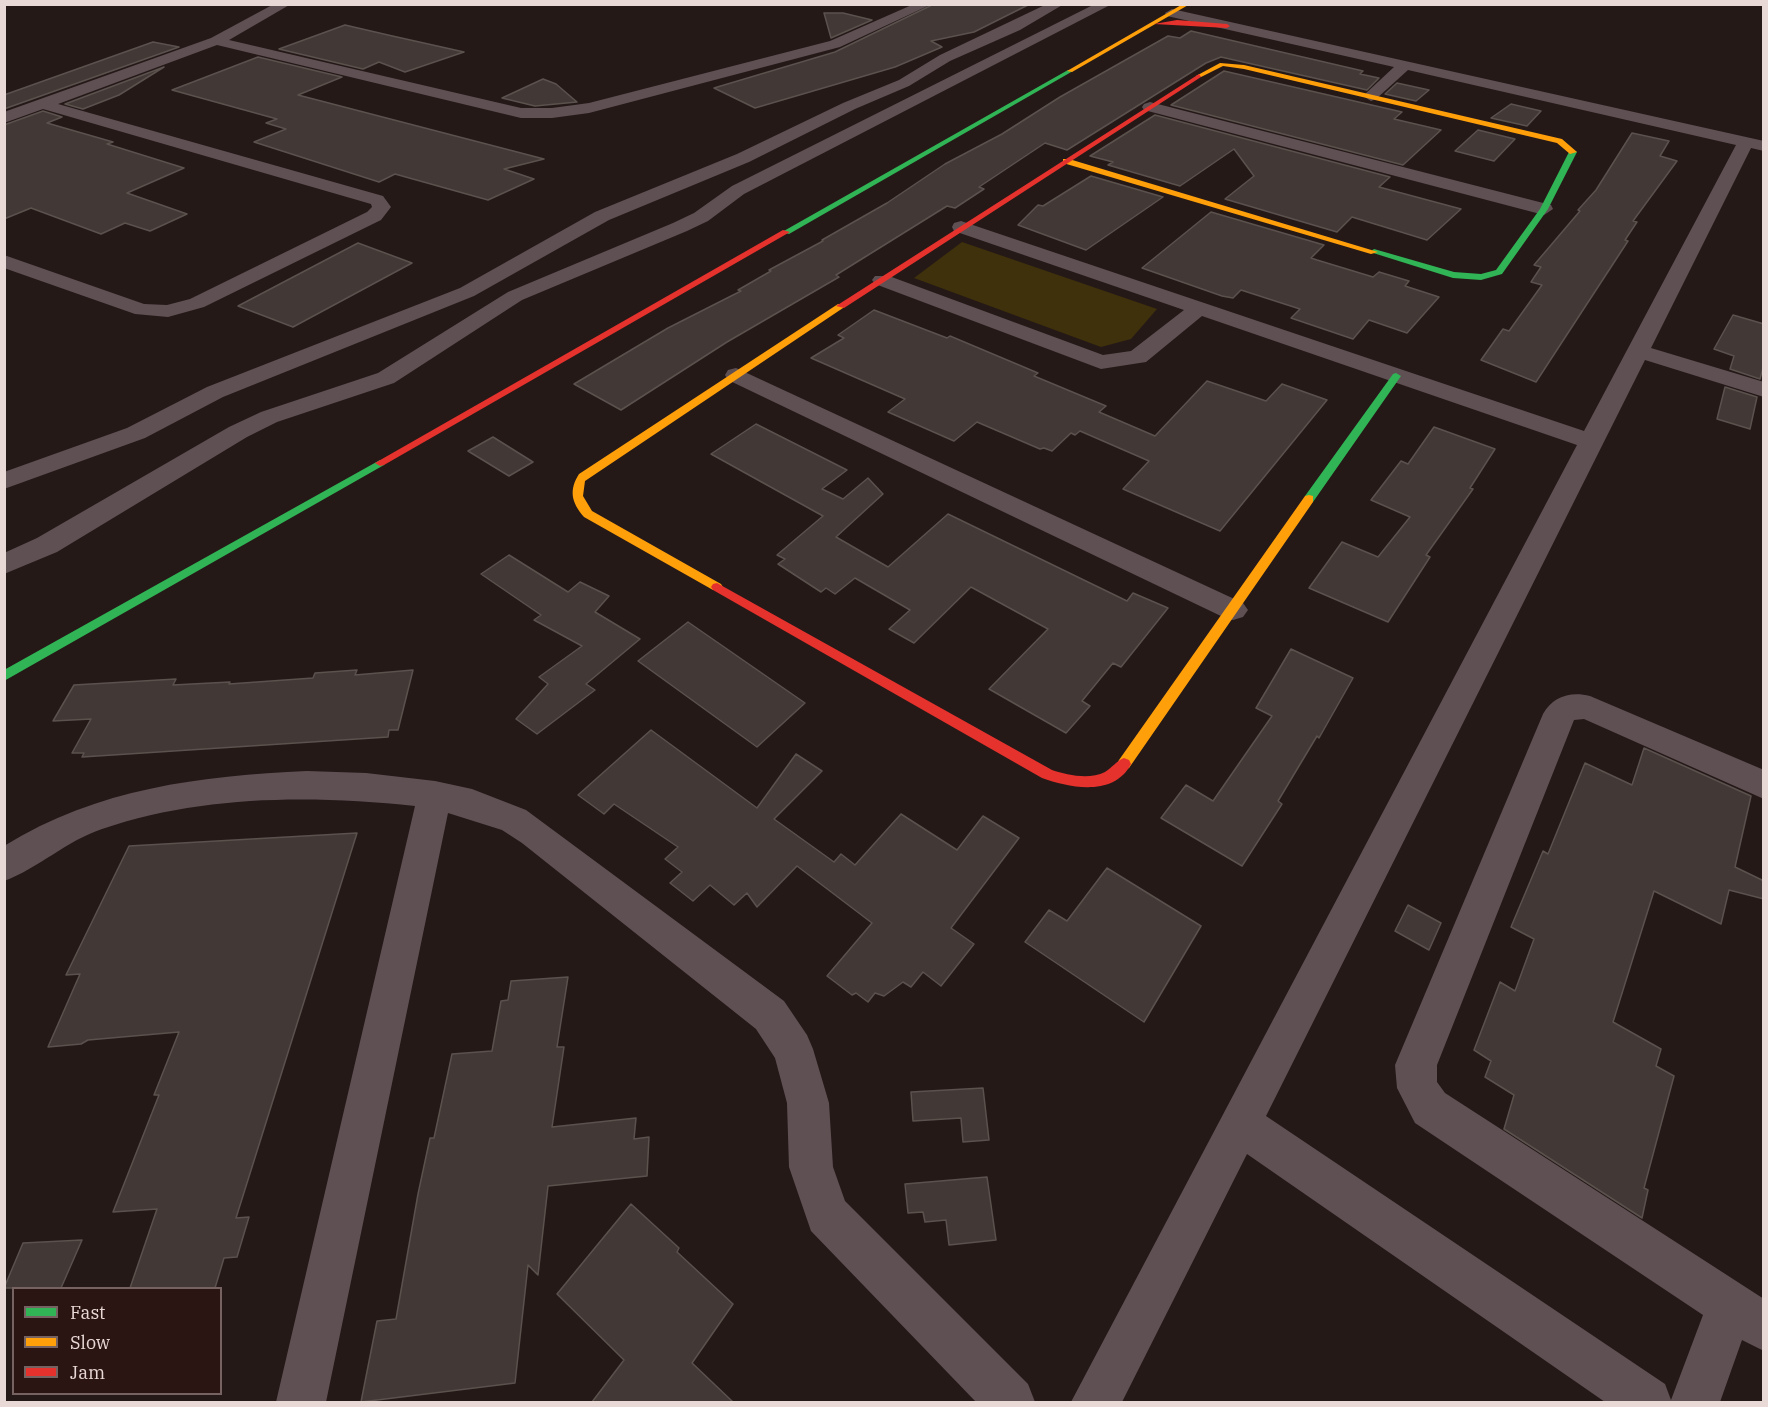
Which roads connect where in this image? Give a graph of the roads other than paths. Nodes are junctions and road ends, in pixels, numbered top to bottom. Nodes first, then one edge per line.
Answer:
1 (285, 4) edge
2 (926, 4) edge
3 (1058, 4) edge
4 (1106, 4) edge
5 (1188, 4) edge
6 (1199, 4) edge
7 (1172, 13) junction
8 (1153, 24) junction
9 (1227, 26) junction
10 (216, 41) junction
11 (974, 44) junction
12 (1008, 54) junction
13 (1404, 66) junction
14 (1371, 96) junction
15 (41, 104) junction
16 (1150, 107) junction
17 (4, 118) edge
18 (1755, 144) edge
19 (743, 158) junction
20 (1066, 161) junction
21 (778, 170) junction
22 (1544, 209) junction
23 (961, 227) junction
24 (4, 261) edge
25 (882, 280) junction
26 (1198, 309) junction
27 (1638, 351) junction
28 (736, 375) junction
29 (1396, 376) junction
30 (1764, 390) edge
31 (1591, 442) junction
32 (4, 481) edge
33 (4, 565) edge
34 (1233, 610) junction
35 (4, 676) edge
36 (1764, 785) edge
37 (435, 795) junction
38 (4, 865) edge
39 (1241, 1125) junction
40 (1747, 1317) edge
41 (301, 1402) edge
42 (1010, 1402) edge
43 (1096, 1402) edge
44 (1647, 1402) edge
45 (1695, 1402) edge

1 - 10 street
2 - 10 street
3 - 11 street
4 - 12 street
5 - 7 street
6 - 9 street
7 - 8 street
7 - 9 street
8 - 9 street
8 - 35 street
9 - 13 street
10 - 15 street
11 - 12 street
11 - 19 street
12 - 21 street
13 - 14 street
13 - 18 street
14 - 16 street
14 - 22 street
15 - 17 street
15 - 24 street
16 - 20 street
16 - 22 street
18 - 27 street
19 - 21 street
19 - 32 street
20 - 22 street
20 - 23 street
21 - 33 street
23 - 25 street
23 - 26 street
25 - 26 street
25 - 28 street
26 - 29 street
27 - 30 street
27 - 31 street
28 - 34 street
28 - 34 street
29 - 31 street
29 - 34 street
31 - 39 street
36 - 40 street
37 - 38 street
37 - 41 street
37 - 42 street
39 - 43 street
39 - 44 street
40 - 45 street

